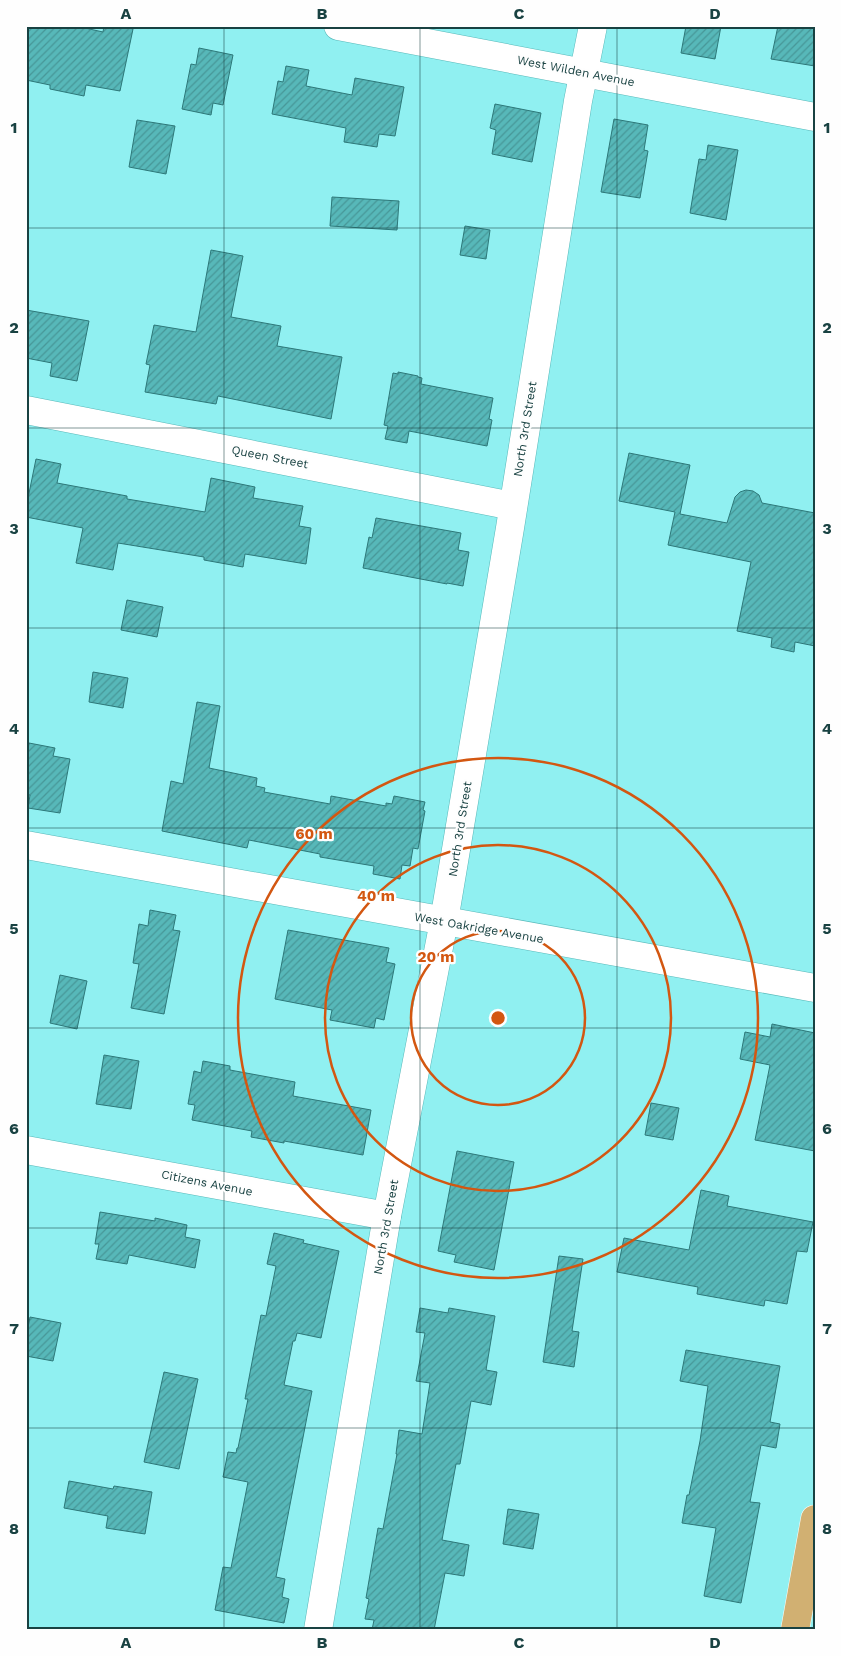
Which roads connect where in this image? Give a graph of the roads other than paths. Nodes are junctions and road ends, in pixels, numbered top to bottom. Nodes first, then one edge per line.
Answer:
1 (338, 26) edge
2 (593, 26) edge
3 (583, 72) junction
4 (815, 116) edge
5 (26, 410) edge
6 (513, 506) junction
7 (26, 845) edge
8 (444, 922) junction
9 (815, 988) edge
10 (26, 1150) edge
11 (387, 1216) junction
12 (815, 1519) edge
13 (318, 1630) edge
14 (795, 1630) edge

1 - 3 street, West Wilden Avenue
2 - 3 street, North 3rd Street
3 - 4 street, West Wilden Avenue
3 - 6 street, North 3rd Street
5 - 6 street, Queen Street
6 - 8 street, North 3rd Street
7 - 8 street, West Oakridge Avenue
8 - 9 street, West Oakridge Avenue
8 - 11 street, North 3rd Street
10 - 11 street, Citizens Avenue
11 - 13 street, North 3rd Street
12 - 14 main road

